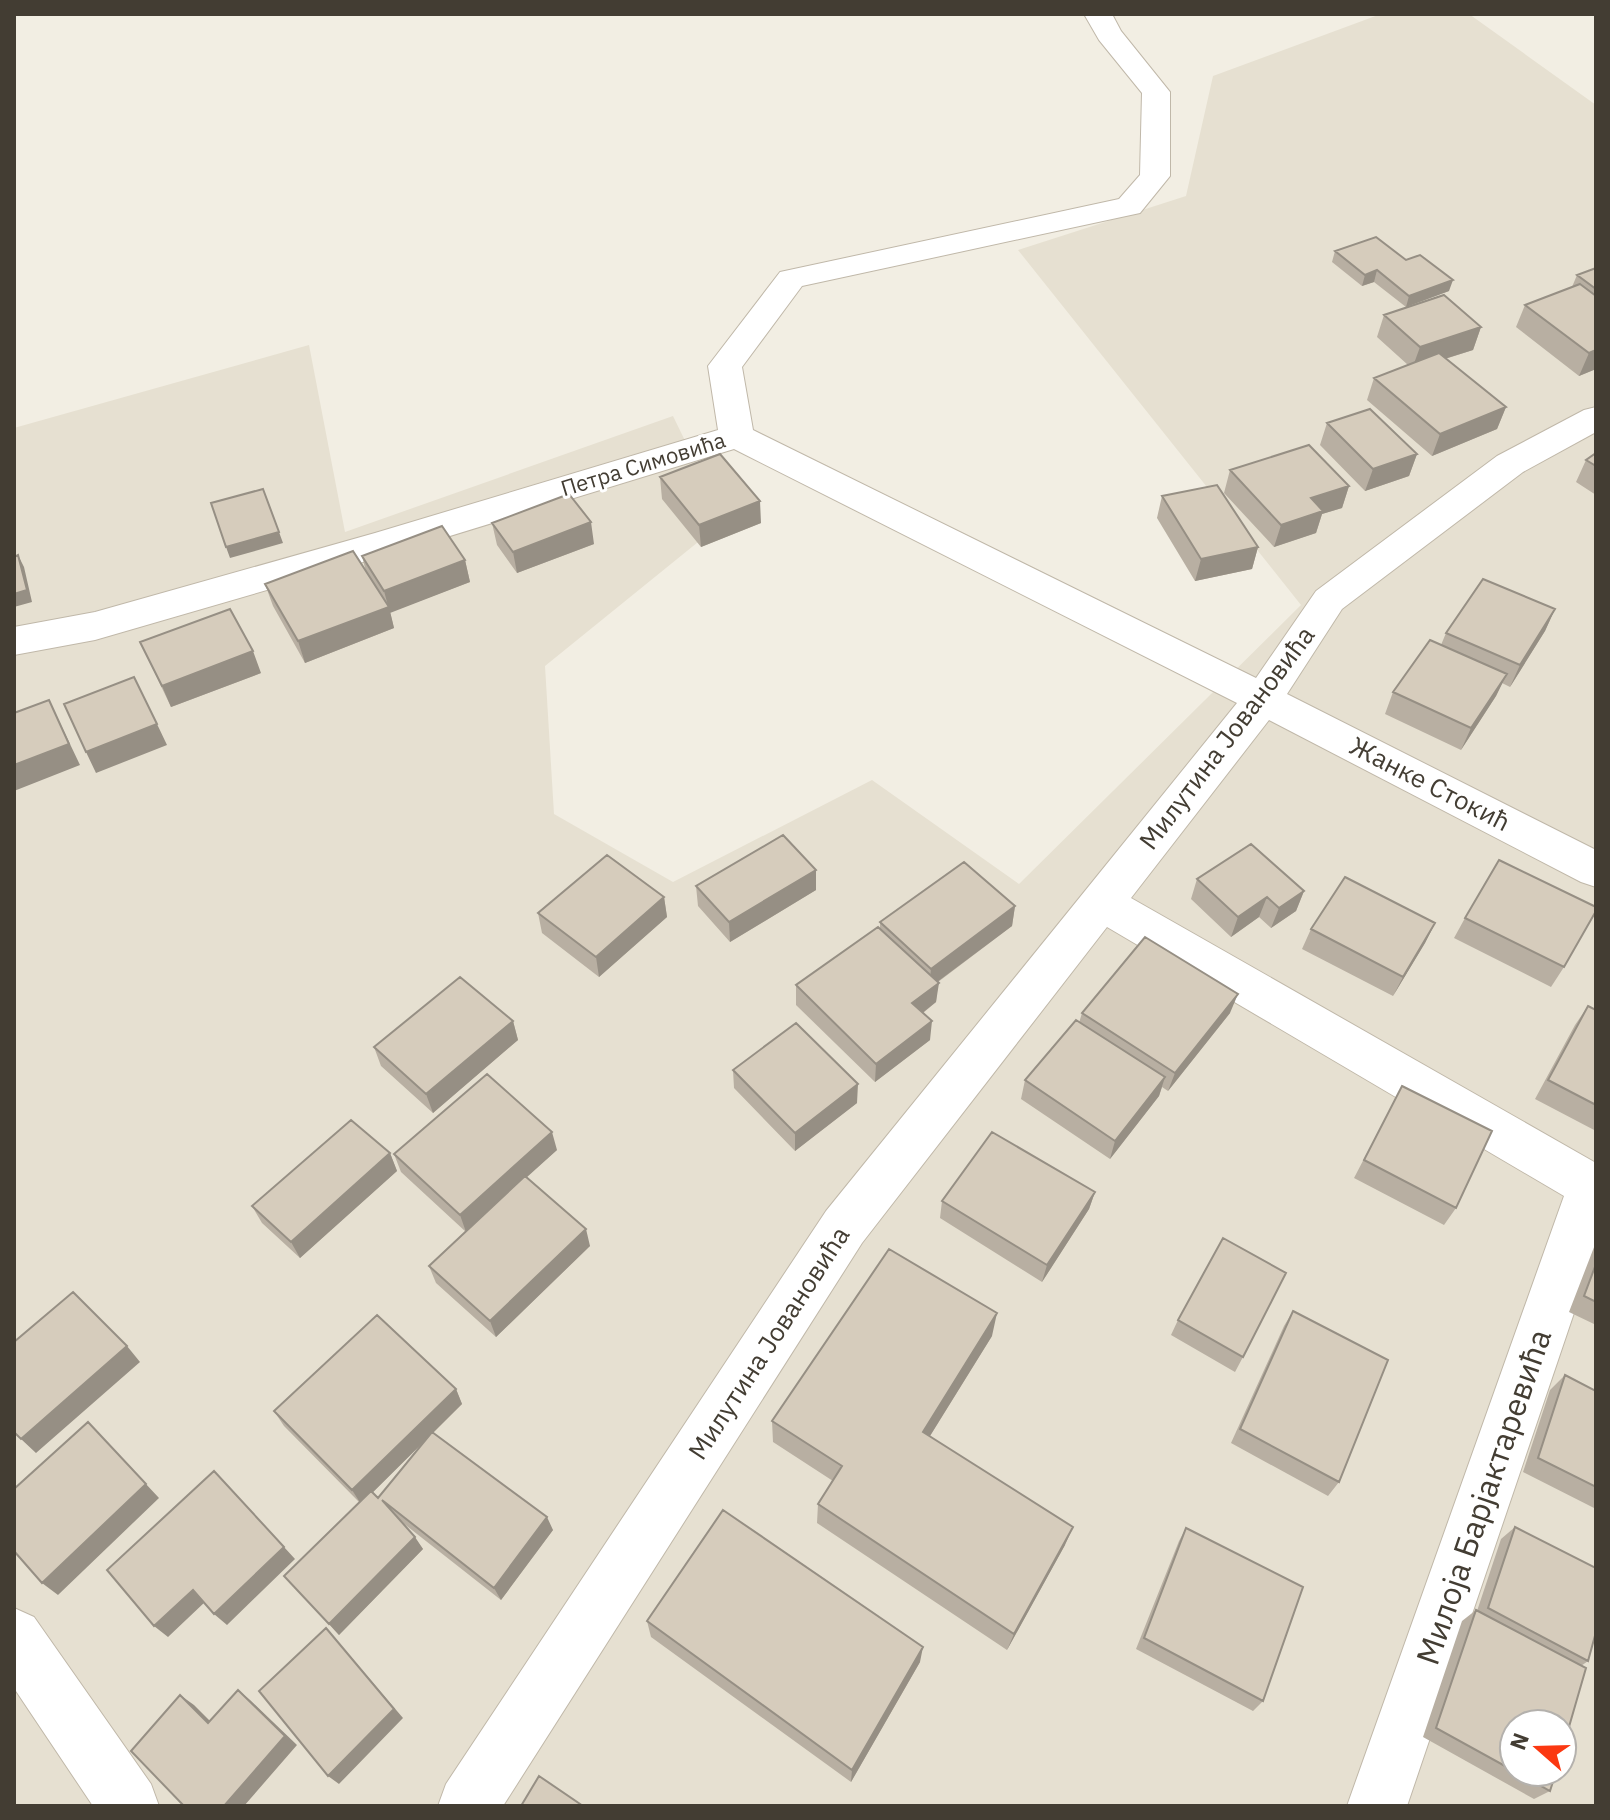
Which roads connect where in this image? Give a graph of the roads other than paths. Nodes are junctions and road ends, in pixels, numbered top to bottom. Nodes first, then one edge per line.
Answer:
1 (1098, 14) edge
2 (1596, 418) edge
3 (737, 436) junction
4 (14, 641) edge
5 (1263, 699) junction
6 (1596, 870) edge
7 (1101, 902) junction
8 (1594, 1188) edge
9 (14, 1637) edge
10 (129, 1806) edge
11 (468, 1806) edge
12 (1377, 1806) edge

1 - 3 street, Петра Симовића
2 - 5 street, Милутина Јовановића
3 - 4 street, Петра Симовића
3 - 5 street, Жанке Стокић
5 - 6 street, Жанке Стокић
5 - 7 street, Милутина Јовановића
7 - 8 street
7 - 11 street, Милутина Јовановића
8 - 12 street, Милоја Барјактаревића
9 - 10 street

